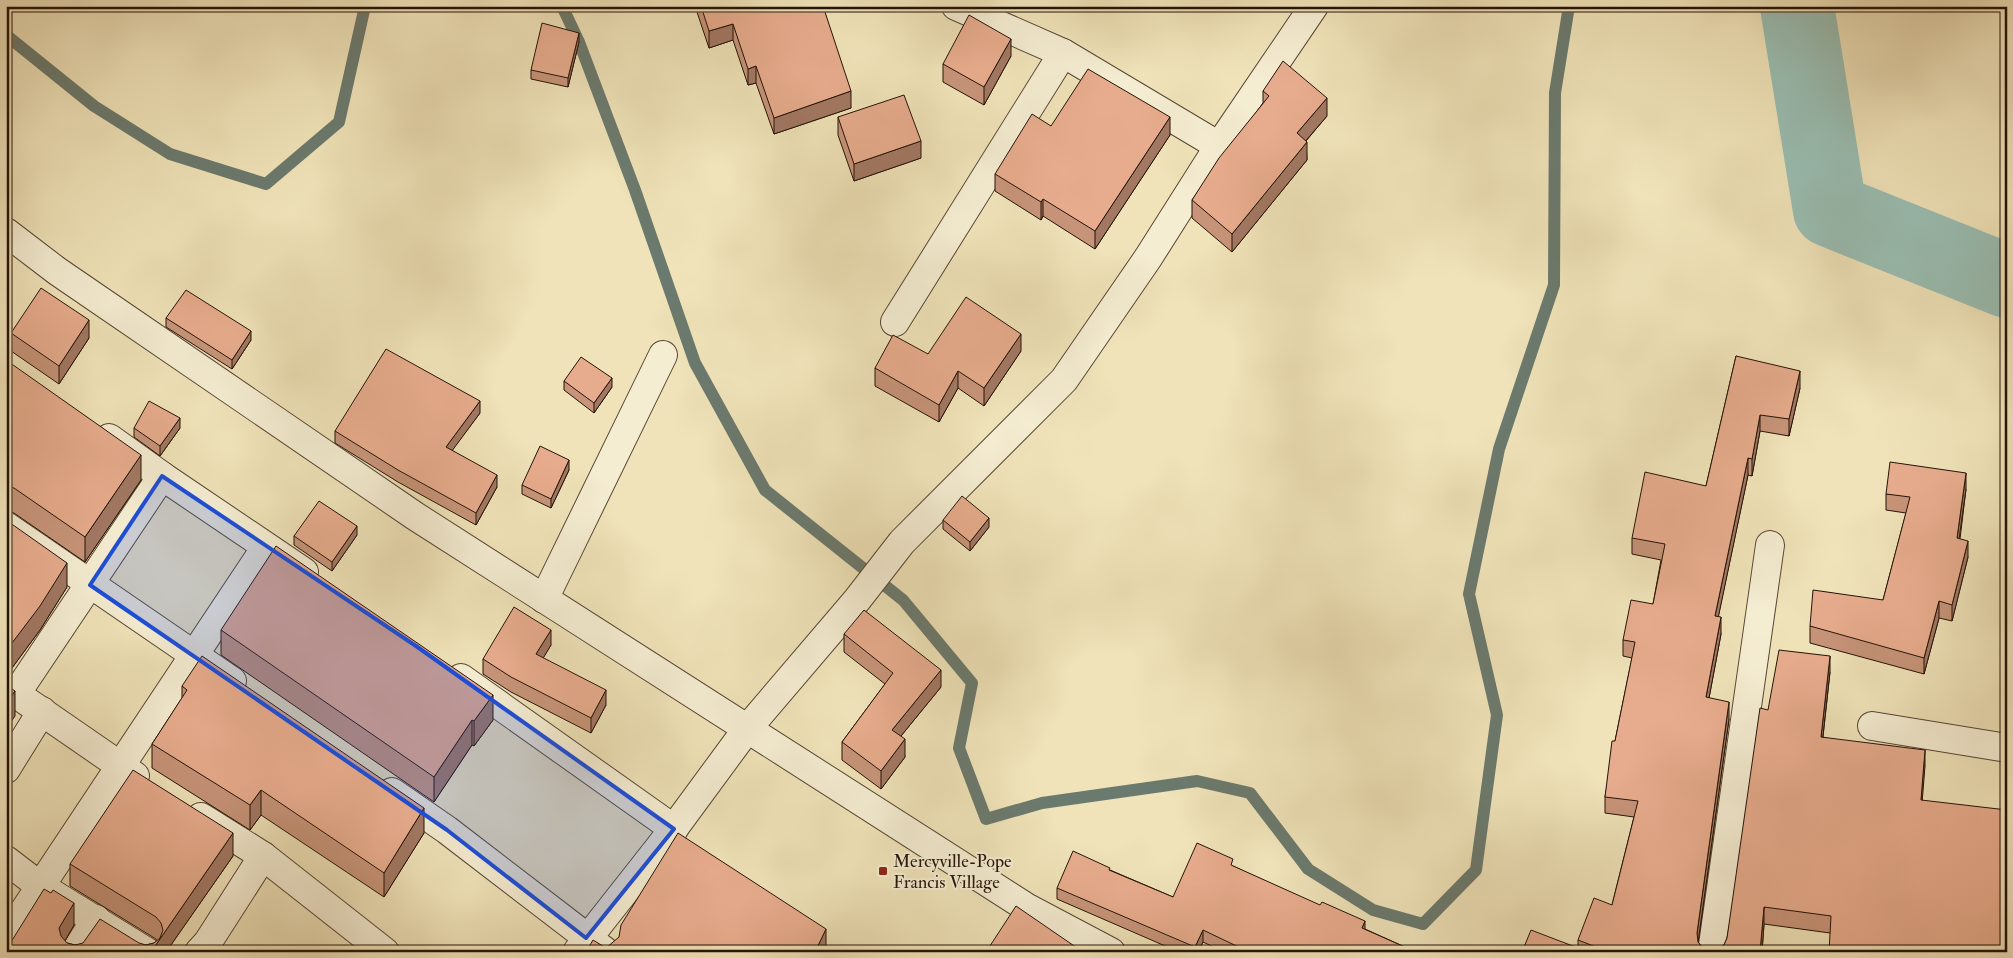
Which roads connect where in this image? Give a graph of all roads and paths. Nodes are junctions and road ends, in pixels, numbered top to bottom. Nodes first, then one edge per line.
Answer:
1 (956, 6) edge
2 (1314, 6) edge
3 (1062, 54) junction
4 (1219, 146) junction
5 (6, 232) edge
6 (895, 322) dead end
7 (663, 355) dead end
8 (92, 426) edge
9 (162, 476) junction
10 (6, 526) edge
11 (1770, 545) dead end
12 (266, 547) junction
13 (90, 585) junction
14 (324, 586) edge
15 (544, 599) junction
16 (194, 655) junction
17 (440, 663) edge
18 (11, 691) edge
19 (251, 694) edge
20 (42, 711) junction
21 (1872, 726) dead end
22 (747, 729) junction
23 (2007, 748) edge
24 (119, 766) junction
25 (6, 769) edge
26 (373, 779) edge
27 (153, 787) edge
28 (178, 803) edge
29 (674, 829) junction
30 (263, 856) junction
31 (6, 860) edge
32 (40, 886) junction
33 (96, 919) junction
34 (6, 938) edge
35 (589, 947) edge
36 (75, 952) edge
37 (147, 952) edge
38 (199, 952) edge
39 (385, 952) edge
40 (1111, 952) edge
41 (1712, 952) edge

1 - 3 street
2 - 4 street
3 - 4 street
3 - 6 street
4 - 22 street
5 - 15 street
7 - 15 street
8 - 9 street
9 - 12 street
9 - 13 street
10 - 13 street
11 - 41 street
12 - 14 street
12 - 16 street
13 - 16 street
13 - 18 street
15 - 22 street
16 - 19 street
16 - 24 street
17 - 29 street
18 - 20 street
20 - 24 street
20 - 25 street
21 - 23 street
22 - 29 street
22 - 40 street
24 - 27 street
24 - 32 street
26 - 35 street
28 - 30 street
29 - 35 street
30 - 38 street
30 - 39 street
31 - 32 street
32 - 33 street
32 - 34 street
33 - 36 street
33 - 37 street

